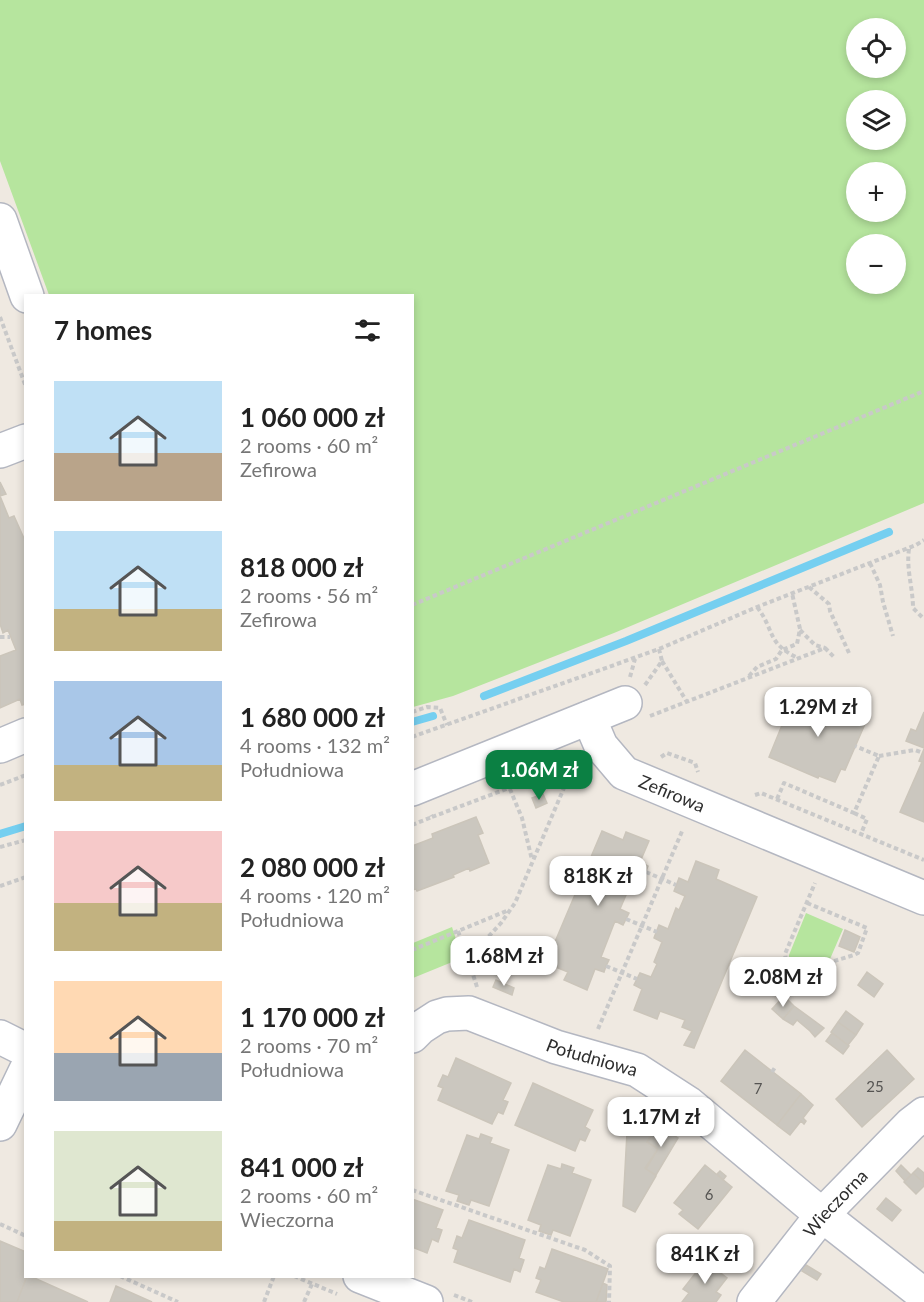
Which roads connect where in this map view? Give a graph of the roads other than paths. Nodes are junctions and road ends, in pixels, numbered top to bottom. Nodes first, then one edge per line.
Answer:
1 (0, 220) edge
2 (26, 294) edge
3 (24, 442) edge
4 (0, 451) edge
5 (635, 711) road end
6 (589, 718) junction
7 (24, 736) edge
8 (0, 746) edge
9 (414, 788) edge
10 (924, 898) edge
11 (414, 1034) edge
12 (0, 1037) edge
13 (24, 1049) edge
14 (24, 1076) edge
15 (924, 1114) edge
16 (9, 1125) edge
17 (822, 1215) junction
18 (350, 1286) edge
19 (924, 1295) edge
20 (426, 1302) edge
21 (754, 1302) edge

1 - 2 street
3 - 4 street
5 - 6 street
6 - 9 street
6 - 10 street, Zefirowa
7 - 8 street
11 - 17 street, Południowa
12 - 13 street
14 - 16 street
15 - 17 street, Wieczorna
17 - 19 street, Południowa
17 - 21 street, Wieczorna
18 - 20 street

